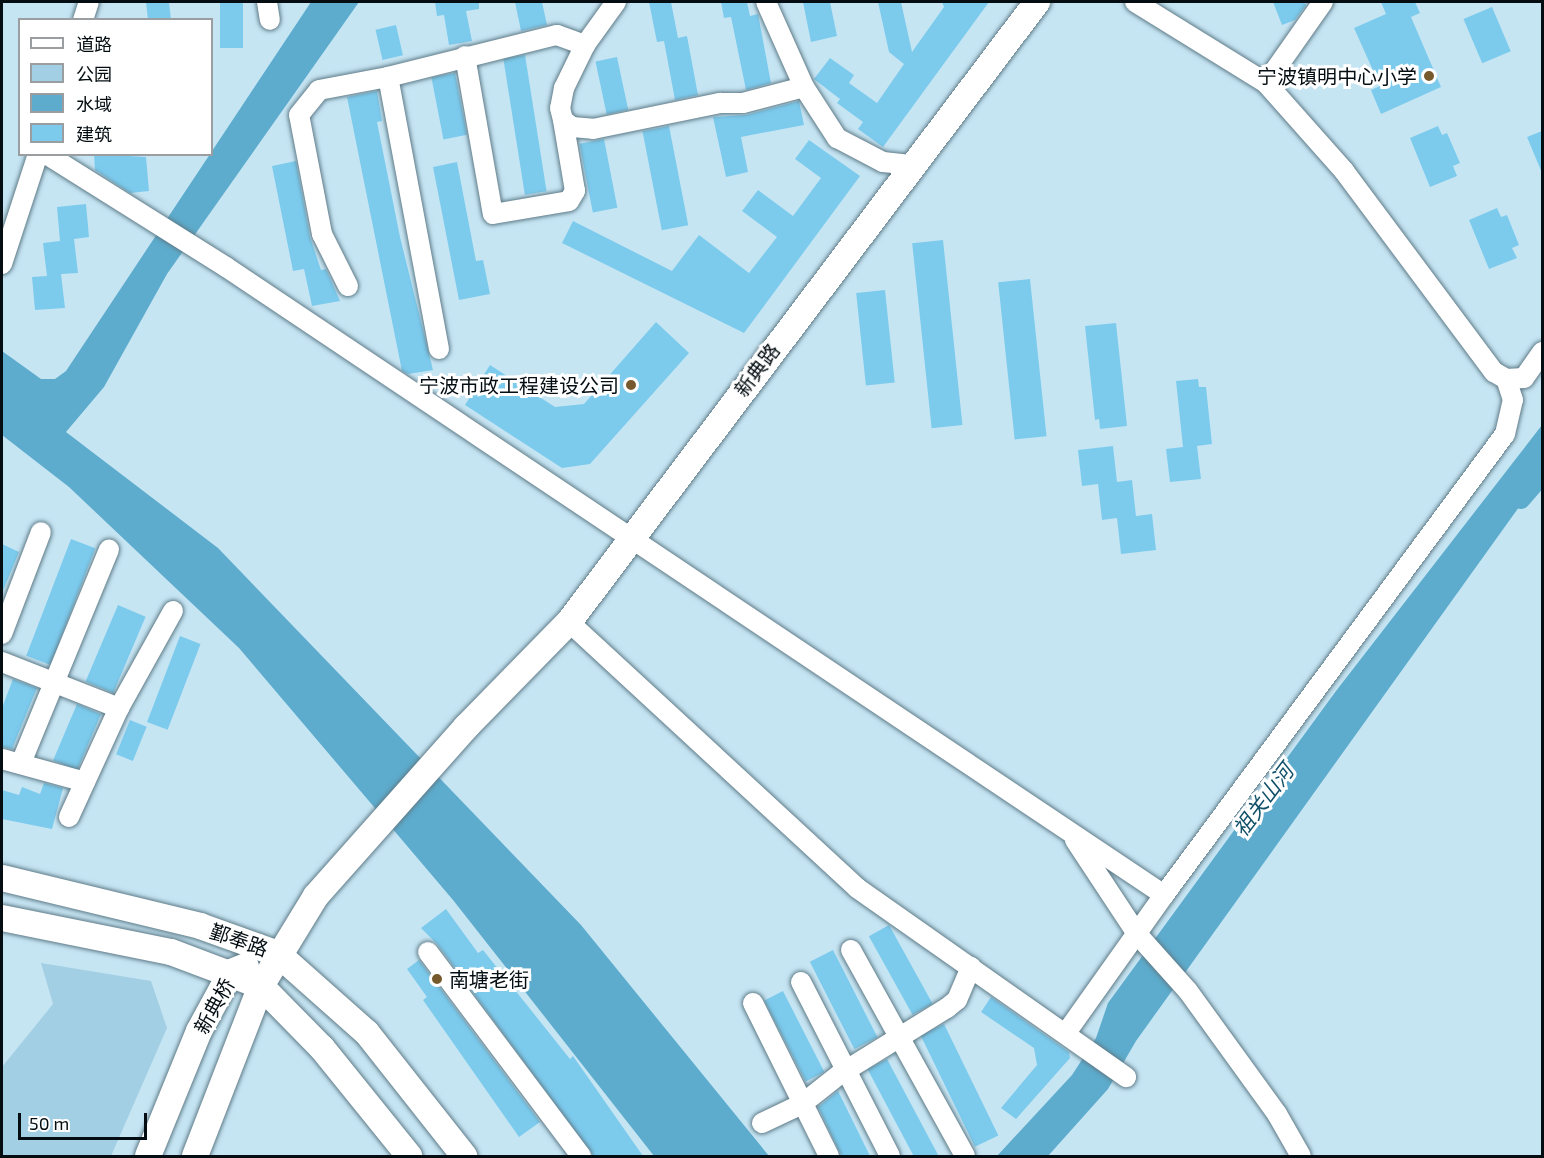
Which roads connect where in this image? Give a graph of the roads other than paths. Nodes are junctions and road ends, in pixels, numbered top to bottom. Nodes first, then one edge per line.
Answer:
1 (89, 2) edge
2 (616, 2) edge
3 (766, 2) edge
4 (1037, 2) edge
5 (1135, 2) edge
6 (1323, 2) edge
7 (84, 18) edge
8 (585, 45) junction
9 (465, 56) junction
10 (388, 77) junction
11 (1266, 83) junction
12 (804, 87) junction
13 (563, 120) junction
14 (37, 156) edge
15 (49, 156) edge
16 (913, 165) junction
17 (2, 264) edge
18 (348, 286) dead end
19 (439, 348) dead end
20 (1542, 352) edge
21 (1506, 380) junction
22 (41, 532) dead end
23 (629, 538) junction
24 (109, 549) dead end
25 (173, 611) dead end
26 (569, 622) junction
27 (2, 634) edge
28 (2, 662) edge
29 (57, 684) junction
30 (119, 708) junction
31 (2, 759) edge
32 (21, 763) junction
33 (85, 782) junction
34 (69, 817) dead end
35 (1070, 832) junction
36 (2, 878) edge
37 (1164, 895) junction
38 (2, 918) edge
39 (1141, 939) junction
40 (851, 950) dead end
41 (428, 952) dead end
42 (278, 954) junction
43 (971, 968) junction
44 (231, 972) junction
45 (801, 982) dead end
46 (261, 986) junction
47 (753, 1003) dead end
48 (900, 1037) junction
49 (1074, 1039) junction
50 (845, 1071) junction
51 (1126, 1077) dead end
52 (802, 1104) junction
53 (762, 1123) dead end
54 (148, 1156) edge
55 (195, 1156) edge
56 (410, 1156) edge
57 (464, 1156) edge
58 (581, 1156) edge
59 (829, 1156) edge
60 (890, 1156) edge
61 (966, 1156) edge
62 (1301, 1156) edge

1 - 7 street
2 - 8 street
3 - 12 street
4 - 16 main road, 新典路
5 - 11 street
6 - 11 street
8 - 9 street
8 - 13 street
9 - 10 street
9 - 13 street
10 - 18 street
10 - 19 street
11 - 21 street
12 - 13 street
12 - 16 street
14 - 17 street
15 - 23 street
16 - 23 main road, 新典路
20 - 21 street
21 - 37 street
22 - 27 street
23 - 26 main road, 新典路
23 - 35 street
24 - 29 street
25 - 30 street
26 - 42 main road, 新典路
26 - 43 street
28 - 29 street
29 - 30 street
29 - 32 street
30 - 33 street
31 - 32 street
32 - 33 street
33 - 34 street
35 - 37 street
35 - 39 street
36 - 42 main road, 鄞奉路
37 - 39 street
38 - 44 main road, 鄞奉路
39 - 49 street
39 - 62 street
40 - 48 street
41 - 58 street
42 - 44 main road, 新典桥
42 - 46 main road, 新典桥
42 - 57 main road, 鄞奉路
43 - 48 street
43 - 49 street
44 - 46 main road, 鄞奉路
44 - 54 main road, 新典桥
45 - 50 street
46 - 55 main road, 新典桥
46 - 56 main road, 鄞奉路
47 - 52 street
48 - 50 street
48 - 61 street
49 - 51 street
50 - 52 street
50 - 60 street
52 - 53 street
52 - 59 street

